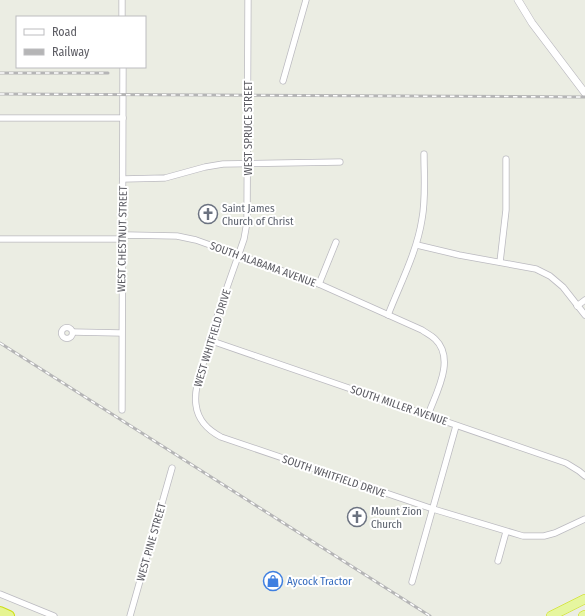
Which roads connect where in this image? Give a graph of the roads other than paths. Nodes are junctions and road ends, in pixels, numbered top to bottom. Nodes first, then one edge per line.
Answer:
1 (122, 0) edge
2 (248, 0) edge
3 (306, 0) edge
4 (518, 0) edge
5 (122, 16) edge
6 (123, 68) edge
7 (283, 81) dead end
8 (585, 93) edge
9 (0, 118) edge
10 (123, 118) junction
11 (424, 154) dead end
12 (506, 159) dead end
13 (340, 162) dead end
14 (248, 163) junction
15 (122, 179) junction
16 (0, 239) edge
17 (122, 239) junction
18 (336, 242) dead end
19 (417, 244) junction
20 (239, 254) junction
21 (500, 262) junction
22 (319, 284) junction
23 (585, 300) edge
24 (577, 306) junction
25 (388, 315) junction
26 (585, 315) edge
27 (73, 332) dead end
28 (122, 333) junction
29 (209, 340) junction
30 (122, 410) dead end
31 (428, 415) junction
32 (202, 423) joint
33 (456, 426) junction
34 (172, 468) dead end
35 (585, 476) edge
36 (433, 509) junction
37 (585, 519) edge
38 (506, 532) junction
39 (498, 561) dead end
40 (412, 582) dead end
41 (0, 594) edge
42 (585, 599) edge
43 (0, 612) edge
44 (9, 616) edge
45 (54, 616) edge
46 (130, 616) edge
47 (550, 616) edge

1 - 5 street
2 - 14 street, WEST SPRUCE STREET
3 - 7 street
4 - 8 street
6 - 10 street, WEST CHESTNUT STREET
9 - 10 street
10 - 15 street, WEST CHESTNUT STREET
11 - 19 street
12 - 21 street
13 - 14 street
14 - 15 street
14 - 20 street, WEST SPRUCE STREET
15 - 17 street, WEST CHESTNUT STREET
16 - 17 street, SOUTH ALABAMA AVENUE
17 - 20 street, SOUTH ALABAMA AVENUE
17 - 28 street, WEST CHESTNUT STREET
18 - 22 street
19 - 21 street
19 - 25 street
20 - 22 street, SOUTH ALABAMA AVENUE
20 - 29 street, WEST WHITFIELD DRIVE
21 - 24 street
22 - 25 street, SOUTH ALABAMA AVENUE
23 - 24 street
24 - 26 street
25 - 31 street, SOUTH ALABAMA AVENUE
27 - 28 street
28 - 30 street, WEST CHESTNUT STREET
29 - 31 street, SOUTH MILLER AVENUE
29 - 32 street, WEST WHITFIELD DRIVE
31 - 33 street, SOUTH MILLER AVENUE
32 - 36 street, SOUTH WHITFIELD DRIVE
33 - 35 street, SOUTH MILLER AVENUE
33 - 36 street
34 - 46 street, WEST PINE STREET
36 - 38 street, SOUTH WHITFIELD DRIVE
36 - 40 street
37 - 38 street, SOUTH WHITFIELD DRIVE
38 - 39 street
41 - 45 street
42 - 47 highway
43 - 44 highway

